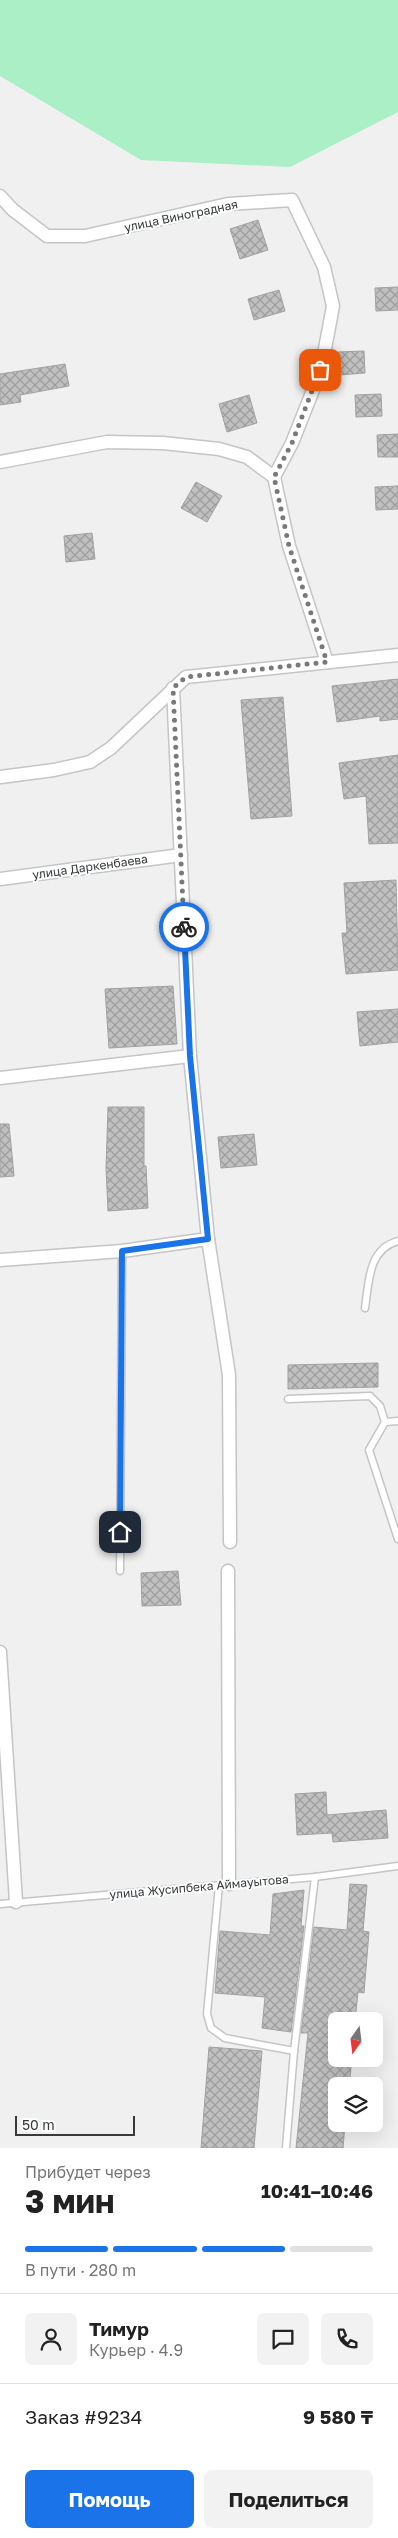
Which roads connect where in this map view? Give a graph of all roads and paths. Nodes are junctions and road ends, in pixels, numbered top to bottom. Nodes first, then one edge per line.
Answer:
1 (0, 196) edge
2 (0, 462) edge
3 (274, 477) junction
4 (398, 655) edge
5 (327, 662) junction
6 (173, 688) junction
7 (0, 777) edge
8 (181, 855) junction
9 (0, 879) edge
10 (190, 1056) junction
11 (0, 1078) edge
12 (208, 1239) junction
13 (398, 1241) edge
14 (122, 1251) junction
15 (0, 1260) edge
16 (365, 1308) dead end
17 (288, 1399) dead end
18 (385, 1422) junction
19 (398, 1422) edge
20 (398, 1539) edge
21 (230, 1542) dead end
22 (120, 1571) dead end
23 (228, 1571) dead end
24 (0, 1652) edge
25 (4, 1761) edge
26 (398, 1866) edge
27 (315, 1877) junction
28 (224, 1885) junction
29 (16, 1902) junction
30 (0, 1904) edge
31 (294, 2051) junction
32 (286, 2148) edge

1 - 3 street, улица Виноградная
2 - 3 street
3 - 5 street
4 - 5 street
5 - 6 street
6 - 7 street
6 - 8 street
8 - 9 street, улица Даркенбаева
8 - 10 street
10 - 11 street
10 - 12 street
12 - 14 street
12 - 21 street
13 - 16 lane
14 - 15 street
14 - 22 lane
17 - 18 lane
18 - 19 lane
18 - 20 lane
23 - 28 street
24 - 25 street
25 - 29 street
26 - 27 lane, улица Жусипбека Аймауытова
27 - 28 lane, улица Жусипбека Аймауытова
27 - 31 lane
28 - 29 lane, улица Жусипбека Аймауытова
28 - 31 lane
29 - 30 lane, улица Жусипбека Аймауытова
31 - 32 lane

